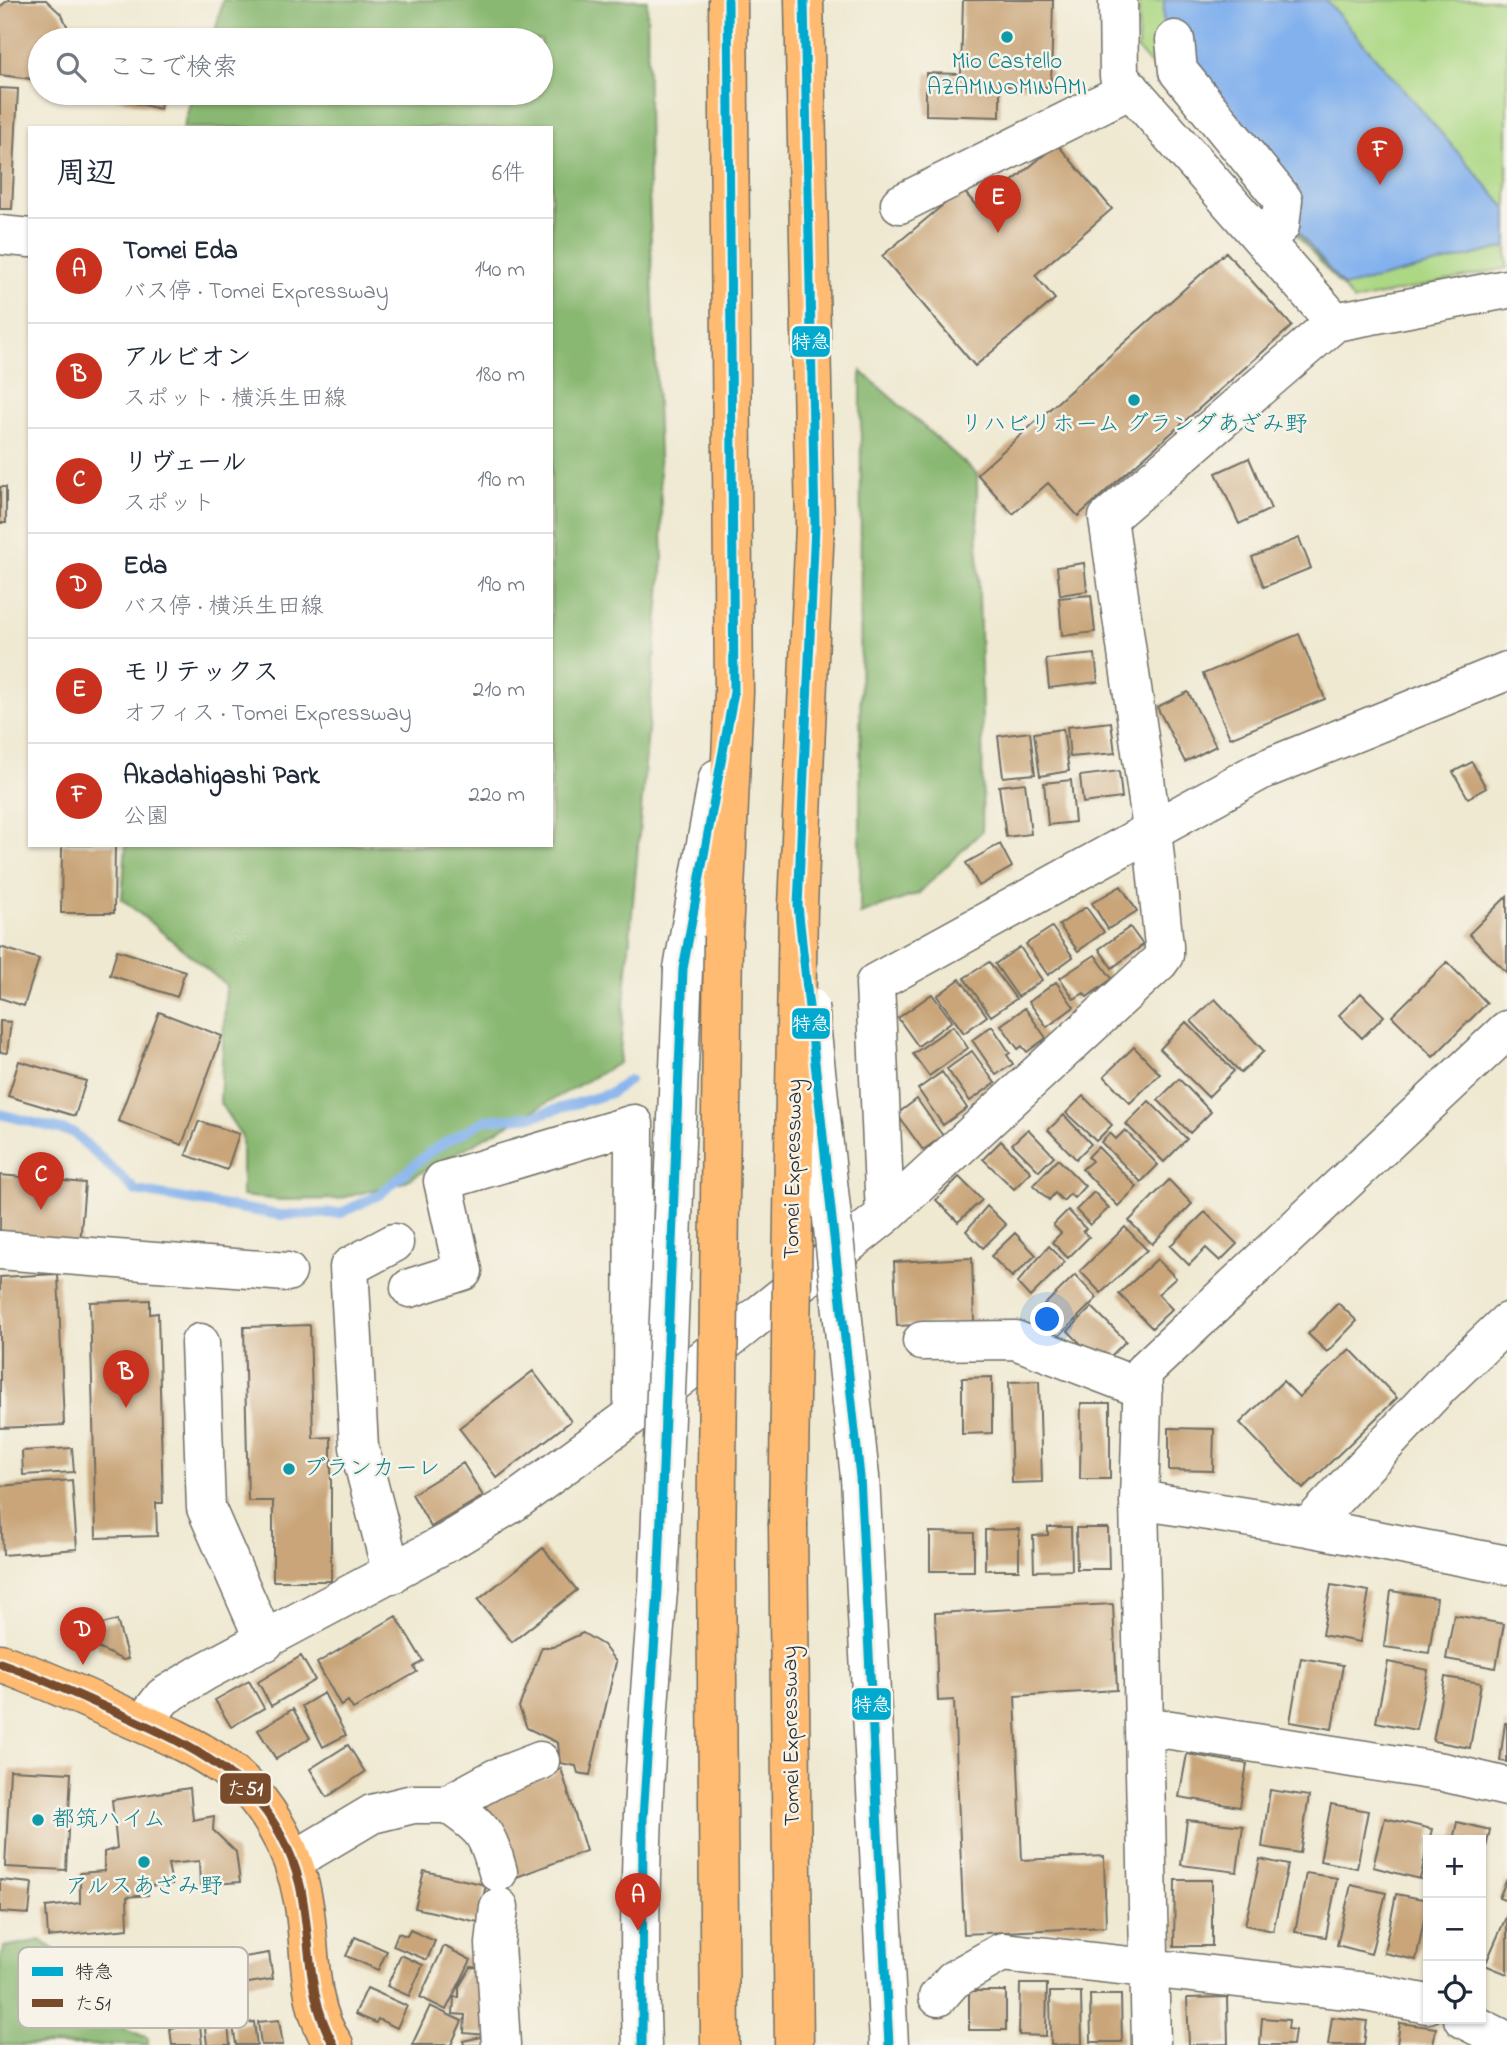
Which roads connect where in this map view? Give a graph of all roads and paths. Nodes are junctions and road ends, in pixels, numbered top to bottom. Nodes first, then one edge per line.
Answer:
1 (728, 0) edge
2 (804, 0) edge
3 (1118, 0) edge
4 (1175, 40) dead end
5 (1131, 89) junction
6 (900, 204) dead end
7 (0, 235) edge
8 (28, 238) edge
9 (1264, 241) junction
10 (1507, 289) edge
11 (1335, 322) junction
12 (1507, 671) edge
13 (734, 692) junction
14 (1152, 829) junction
15 (798, 906) junction
16 (1507, 1030) edge
17 (885, 1215) junction
18 (394, 1243) dead end
19 (0, 1250) edge
20 (287, 1272) dead end
21 (410, 1288) dead end
22 (1507, 1322) edge
23 (922, 1341) dead end
24 (200, 1343) dead end
25 (1143, 1388) junction
26 (633, 1415) junction
27 (1139, 1500) junction
28 (1308, 1527) junction
29 (1507, 1565) edge
30 (392, 1574) junction
31 (265, 1642) junction
32 (0, 1663) edge
33 (143, 1723) junction
34 (1145, 1726) junction
35 (540, 1761) dead end
36 (1507, 1787) edge
37 (448, 1804) junction
38 (293, 1861) junction
39 (1151, 1969) junction
40 (939, 1997) dead end
41 (1423, 2003) edge
42 (1473, 2024) edge
43 (1507, 2041) edge
44 (334, 2045) edge
45 (501, 2045) edge
46 (642, 2045) edge
47 (720, 2045) edge
48 (794, 2045) edge
49 (889, 2045) edge
50 (1151, 2045) edge

1 - 13 main road
2 - 15 main road, Tomei Expressway
3 - 5 street
4 - 9 street
5 - 6 street
5 - 9 street
7 - 8 street
9 - 11 street
10 - 11 street
11 - 14 street
12 - 14 street
13 - 46 street, bridge
13 - 47 main road, bridge
14 - 17 street
14 - 17 street
15 - 48 main road, Tomei Expressway, bridge
15 - 49 street, bridge
16 - 25 street
17 - 26 street
18 - 30 street
19 - 20 street
21 - 26 street
22 - 28 street
23 - 25 street
24 - 31 street
25 - 27 street
26 - 30 street
27 - 28 street
27 - 34 street
28 - 29 street
30 - 31 street
31 - 33 street
32 - 33 main road
33 - 38 main road
34 - 36 street
34 - 39 street
35 - 37 street
37 - 38 street
37 - 45 street
38 - 44 main road
39 - 40 street
39 - 41 street
39 - 50 street
42 - 43 street

